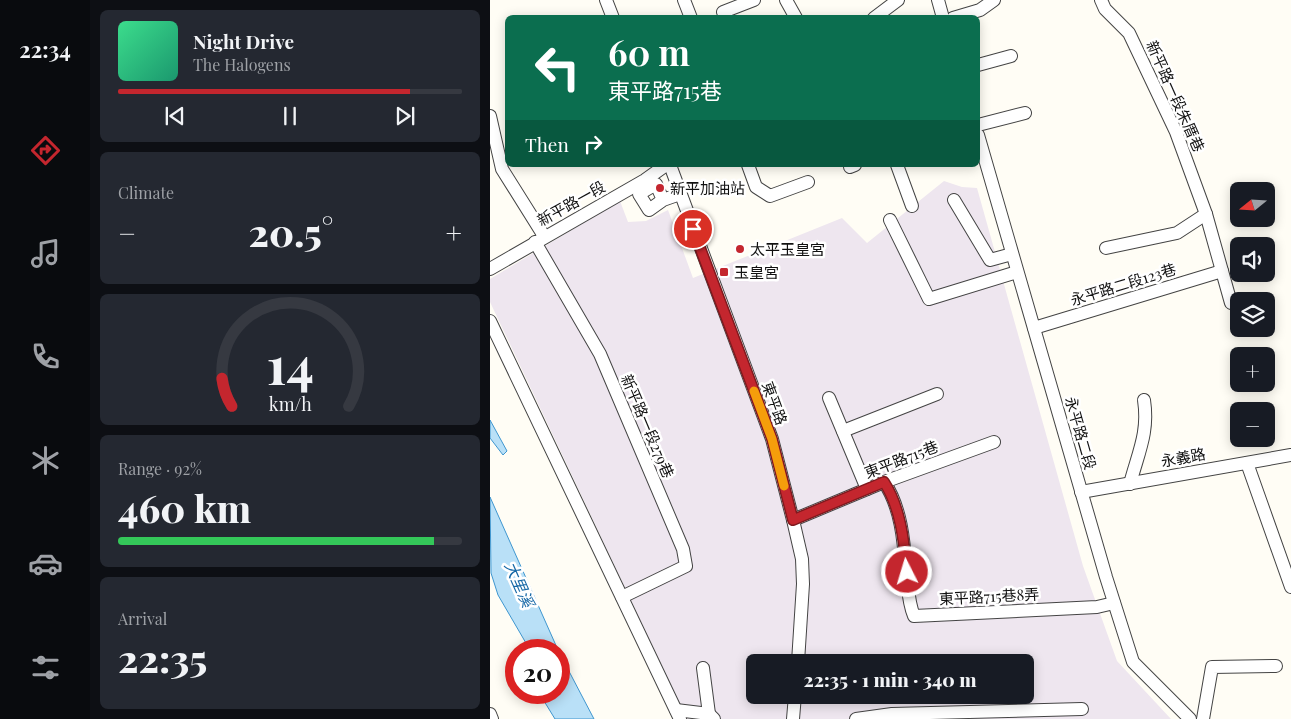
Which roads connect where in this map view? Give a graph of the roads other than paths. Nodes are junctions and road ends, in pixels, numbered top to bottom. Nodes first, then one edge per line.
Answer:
1 (609, 0) edge
2 (684, 0) edge
3 (754, 0) edge
4 (786, 0) edge
5 (898, 0) edge
6 (938, 0) edge
7 (994, 0) edge
8 (1101, 0) edge
9 (723, 12) dead end
10 (612, 15) edge
11 (690, 15) edge
12 (794, 15) edge
13 (878, 15) edge
14 (942, 15) edge
15 (964, 15) edge
16 (1011, 56) dead end
17 (980, 64) edge
18 (1025, 113) dead end
19 (490, 116) edge
20 (980, 124) edge
21 (980, 142) edge
22 (665, 167) edge
23 (669, 167) edge
24 (749, 167) edge
25 (898, 167) edge
26 (808, 182) dead end
27 (680, 194) junction
28 (954, 200) dead end
29 (660, 202) junction
30 (912, 206) dead end
31 (1206, 214) junction
32 (890, 220) dead end
33 (540, 239) junction
34 (1106, 248) dead end
35 (1012, 254) junction
36 (490, 269) edge
37 (1222, 271) junction
38 (1017, 272) junction
39 (1230, 299) edge
40 (490, 322) edge
41 (1034, 328) junction
42 (937, 394) dead end
43 (829, 398) dead end
44 (1144, 400) dead end
45 (843, 431) junction
46 (994, 442) dead end
47 (1291, 455) edge
48 (1247, 463) junction
49 (884, 482) junction
50 (1130, 484) junction
51 (867, 489) junction
52 (1081, 492) junction
53 (793, 520) junction
54 (1291, 587) edge
55 (622, 597) junction
56 (1114, 603) junction
57 (799, 654) edge
58 (1276, 666) dead end
59 (703, 668) dead end
60 (794, 704) edge
61 (1082, 709) dead end
62 (490, 714) edge
63 (678, 715) edge
64 (711, 717) edge
65 (882, 717) edge
66 (492, 719) edge
67 (793, 719) edge
68 (856, 719) edge
69 (1190, 719) edge
70 (1203, 719) edge

1 - 10 street
2 - 11 street
3 - 9 street
4 - 12 street
5 - 13 street
6 - 14 street
7 - 15 street
8 - 31 street, 新平路一段朱厝巷
16 - 17 street
18 - 20 street
19 - 33 street
21 - 35 street, 永平路二段
22 - 33 street, 新平路一段
23 - 27 street, 東平路
24 - 26 street
25 - 30 street
27 - 29 street
27 - 53 street, 東平路
28 - 35 street
29 - 29 street
31 - 34 street
31 - 37 street, 新平路一段朱厝巷
32 - 38 street
33 - 36 street, 新平路一段
33 - 55 street, 新平路一段279巷
35 - 38 street, 永平路二段
37 - 39 street, 新平路一段朱厝巷
37 - 41 street, 永平路二段123巷
38 - 41 street, 永平路二段
40 - 55 street
41 - 52 street, 永平路二段
42 - 45 street
43 - 45 street
44 - 50 street
45 - 51 street
46 - 49 street, 東平路715巷
47 - 48 street, 永義路
48 - 50 street, 永義路
48 - 54 street
49 - 51 street, 東平路715巷
49 - 56 street, 東平路715巷8弄
50 - 52 street, 永義路
51 - 53 street, 東平路715巷
52 - 56 street, 永平路二段
53 - 57 street, 東平路
55 - 63 street
56 - 69 street, 永平路二段
58 - 70 street
59 - 64 street
60 - 67 street
61 - 65 street
62 - 66 street
63 - 64 street
65 - 68 street

